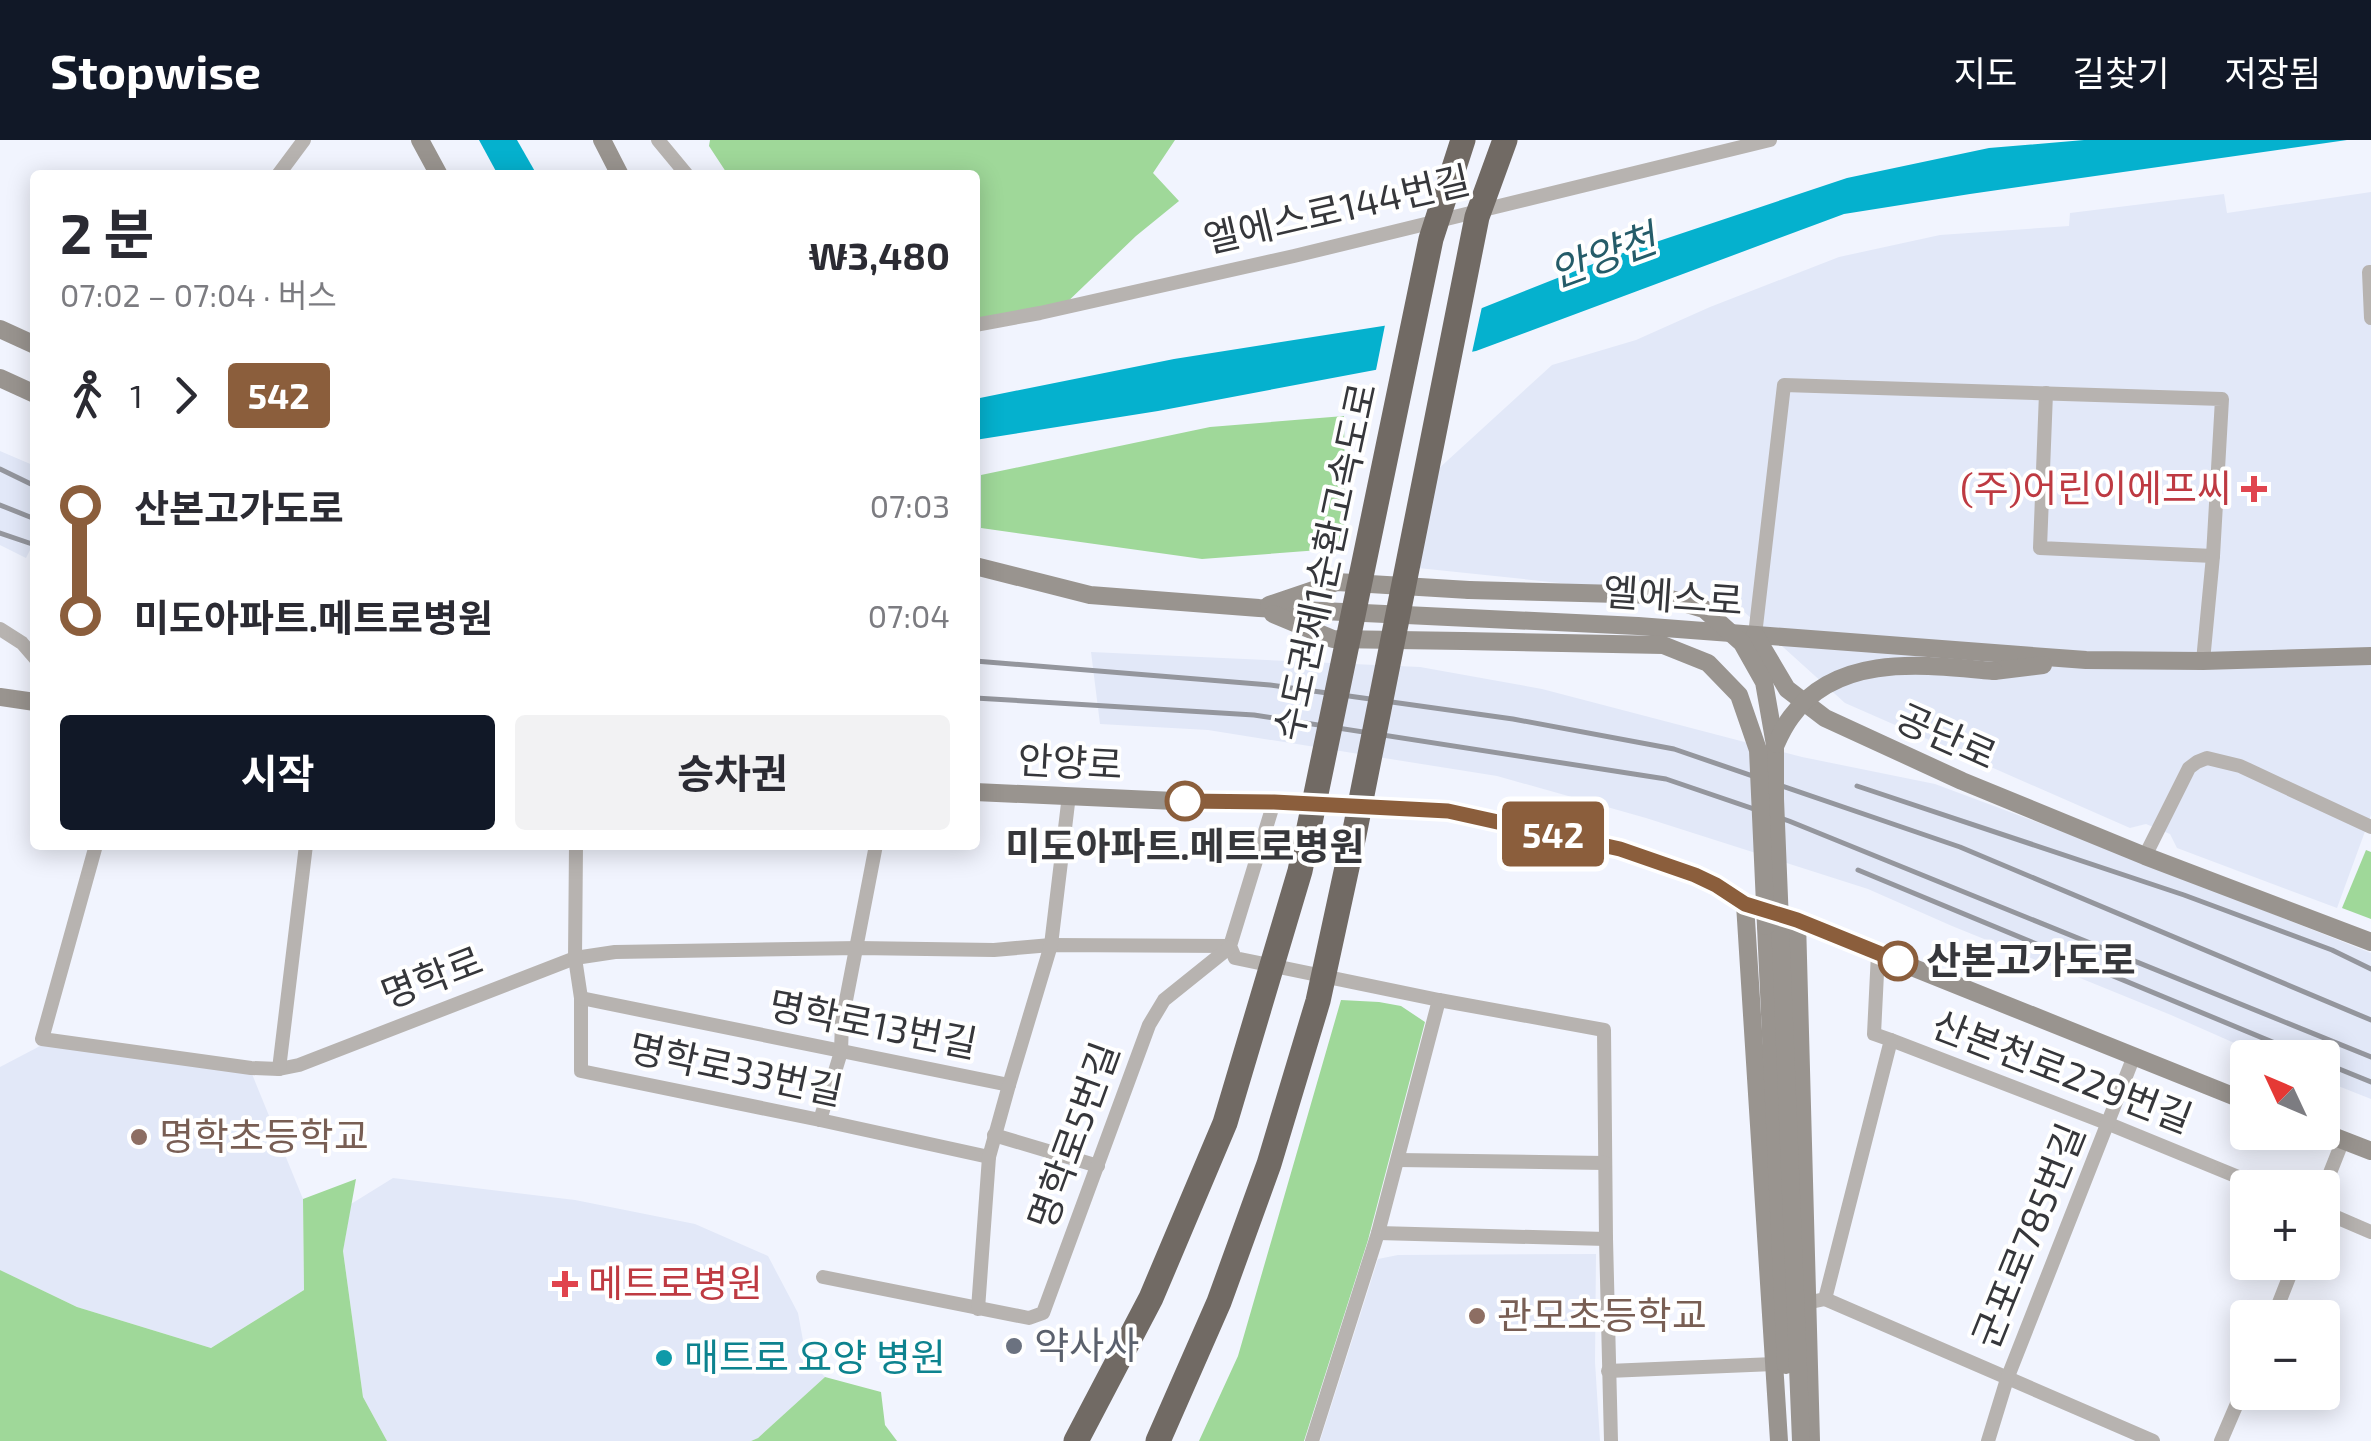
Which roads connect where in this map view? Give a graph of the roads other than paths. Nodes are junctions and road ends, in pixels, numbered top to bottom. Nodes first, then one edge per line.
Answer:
1 (304, 140) edge
2 (420, 140) edge
3 (602, 140) edge
4 (658, 140) edge
5 (1462, 140) edge
6 (1505, 140) edge
7 (1770, 140) edge
8 (282, 170) edge
9 (435, 170) edge
10 (617, 170) edge
11 (683, 170) edge
12 (2371, 272) edge
13 (2371, 318) edge
14 (980, 323) edge
15 (0, 329) edge
16 (30, 344) edge
17 (0, 378) edge
18 (30, 392) edge
19 (2046, 393) junction
20 (2213, 556) junction
21 (980, 567) edge
22 (1259, 608) junction
23 (0, 629) edge
24 (1755, 634) junction
25 (30, 652) edge
26 (2371, 656) edge
27 (2086, 660) junction
28 (2203, 661) junction
29 (0, 697) edge
30 (30, 701) edge
31 (1776, 745) junction
32 (980, 792) edge
33 (1069, 795) junction
34 (1274, 802) junction
35 (2371, 827) edge
36 (95, 850) edge
37 (305, 850) edge
38 (576, 850) edge
39 (875, 850) edge
40 (2145, 856) junction
41 (1745, 904) junction
42 (1797, 920) junction
43 (2371, 942) edge
44 (1051, 945) junction
45 (1230, 946) junction
46 (858, 948) junction
47 (1878, 953) junction
48 (575, 958) junction
49 (581, 998) junction
50 (1439, 1000) junction
51 (1891, 1040) junction
52 (841, 1052) junction
53 (2134, 1056) junction
54 (279, 1069) junction
55 (1009, 1085) junction
56 (2230, 1095) edge
57 (820, 1120) junction
58 (2109, 1124) junction
59 (994, 1134) junction
60 (2340, 1139) edge
61 (2343, 1140) junction
62 (2371, 1151) edge
63 (989, 1157) junction
64 (1398, 1160) junction
65 (1605, 1162) junction
66 (1098, 1166) junction
67 (2331, 1170) edge
68 (2230, 1174) edge
69 (2340, 1219) edge
70 (2371, 1232) edge
71 (1378, 1233) junction
72 (1606, 1239) junction
73 (823, 1278) dead end
74 (1816, 1301) junction
75 (978, 1309) junction
76 (1774, 1364) junction
77 (1608, 1371) junction
78 (2007, 1379) junction
79 (2235, 1410) edge
80 (1076, 1441) edge
81 (1158, 1441) edge
82 (1312, 1441) edge
83 (1611, 1441) edge
84 (1780, 1441) edge
85 (1790, 1441) edge
86 (1800, 1441) edge
87 (1811, 1441) edge
88 (1988, 1441) edge
89 (2153, 1441) edge
90 (2222, 1441) edge

1 - 8 street
2 - 9 street
3 - 10 street
4 - 11 street
5 - 80 highway, 수도권제1순환고속도로, bridge
6 - 81 highway, 수도권제1순환고속도로, bridge
7 - 14 street, 엘에스로144번길
12 - 13 street
15 - 16 street
17 - 18 street
19 - 20 street
19 - 20 street
19 - 24 street
20 - 28 street
21 - 22 street, 엘에스로
22 - 24 street, 엘에스로
22 - 31 street, bridge
22 - 85 street, bridge
23 - 25 street
24 - 27 street, 엘에스로
24 - 40 street, 공단로
26 - 28 street, 엘에스로
27 - 28 street, 엘에스로
27 - 31 street, bridge
29 - 30 street
31 - 86 street, bridge
32 - 33 street, 안양로
33 - 34 street, 안양로
33 - 44 street
34 - 41 street, 안양로
34 - 45 street
35 - 40 street
36 - 54 street, 명학로
37 - 54 street
38 - 48 street, 명학로33번길
39 - 46 street
40 - 43 street, 공단로
41 - 42 street, 안양로
41 - 76 street
42 - 47 street, 안양로
42 - 74 street
44 - 45 street, 명학로
44 - 46 street, 명학로
44 - 55 street, 명학로13번길
45 - 50 street
45 - 66 street, 명학로5번길
46 - 48 street, 명학로
46 - 52 street
47 - 51 street
47 - 53 street, 안양로
48 - 49 street, 명학로33번길
48 - 54 street, 명학로
49 - 52 street, 명학로13번길
49 - 57 street, 명학로33번길
50 - 64 street
50 - 65 street
51 - 58 street, 산본천로229번길
51 - 74 street
52 - 55 street, 명학로13번길
52 - 57 street
53 - 56 street, 안양로
53 - 58 street, 군포로785번길
55 - 59 street, 명학로5번길
57 - 63 street, 명학로33번길
58 - 68 street, 산본천로229번길
58 - 78 street, 군포로785번길
59 - 63 street, 명학로5번길
59 - 66 street
60 - 61 street
61 - 62 street
61 - 67 street
63 - 75 street, 명학로5번길
64 - 65 street
64 - 71 street
65 - 72 street
66 - 75 street, 명학로5번길
69 - 70 street
71 - 72 street
71 - 82 street
72 - 77 street
73 - 75 street, 명학로5번길
74 - 78 street
74 - 87 street
76 - 77 street
76 - 84 street
77 - 83 street
78 - 88 street, 군포로785번길
78 - 89 street
79 - 90 street

